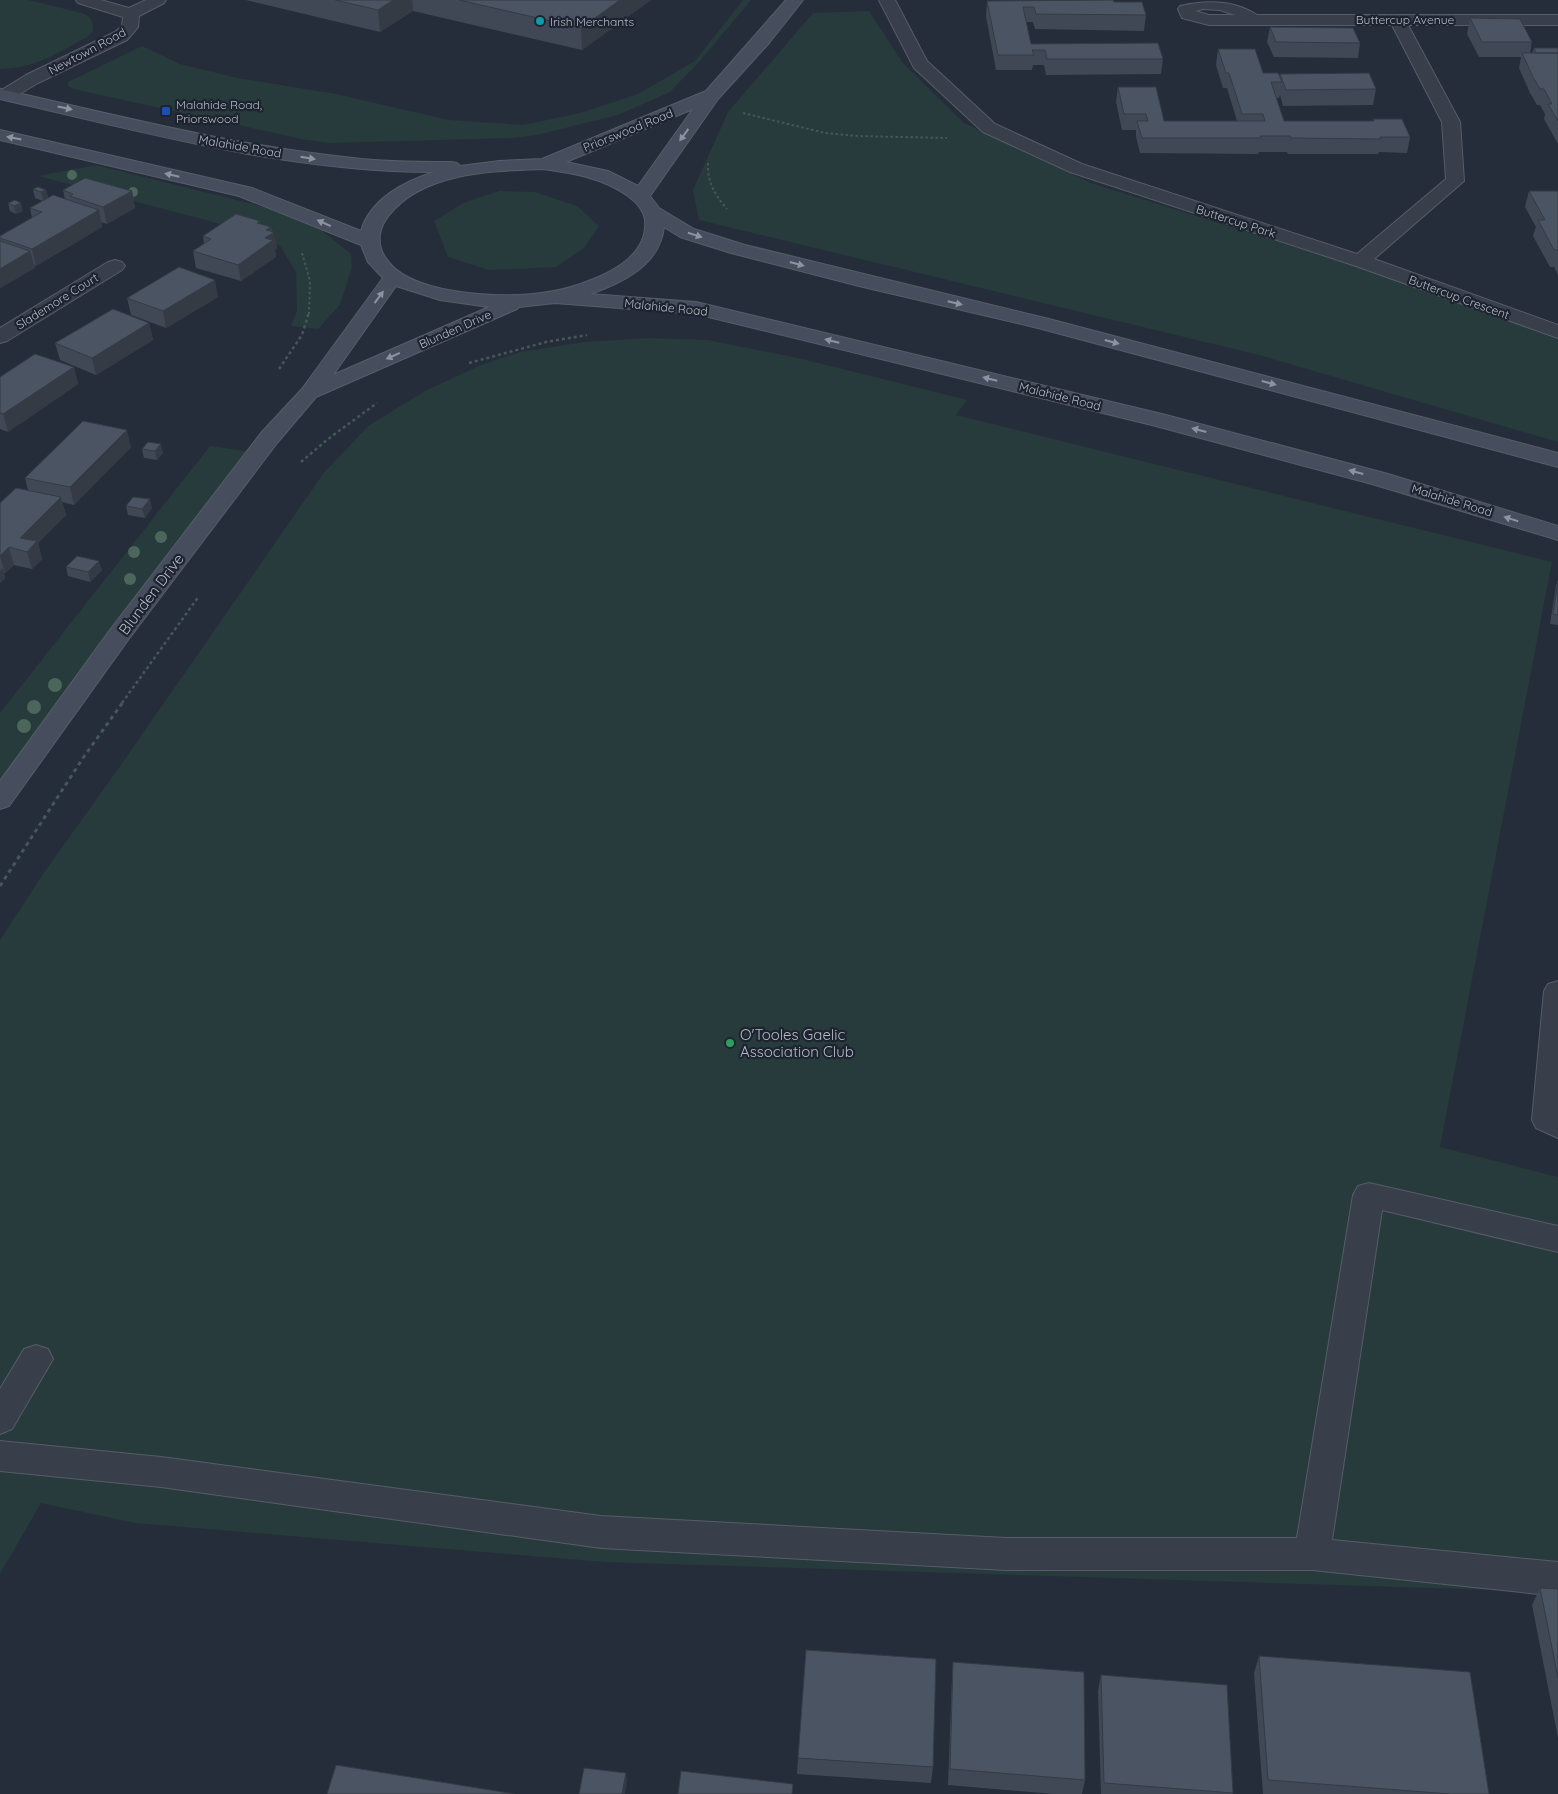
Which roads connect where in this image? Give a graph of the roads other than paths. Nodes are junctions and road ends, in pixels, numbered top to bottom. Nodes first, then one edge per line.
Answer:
1 (84, 0) edge
2 (158, 0) edge
3 (795, 0) edge
4 (887, 0) edge
5 (131, 14) junction
6 (1252, 18) dead end
7 (1397, 19) junction
8 (1558, 20) edge
9 (3, 95) edge
10 (712, 95) junction
11 (0, 135) edge
12 (543, 164) junction
13 (483, 166) junction
14 (640, 196) junction
15 (653, 212) junction
16 (369, 241) junction
17 (1360, 262) junction
18 (114, 266) dead end
19 (394, 276) junction
20 (555, 297) junction
21 (518, 301) junction
22 (1558, 332) edge
23 (0, 337) edge
24 (309, 393) junction
25 (1558, 460) edge
26 (1558, 533) edge
27 (0, 800) edge
28 (1558, 991) edge
29 (1558, 1126) edge
30 (1558, 1239) edge
31 (36, 1359) dead end
32 (0, 1419) edge
33 (0, 1456) edge
34 (1312, 1554) junction
35 (1558, 1579) edge

1 - 5 street
2 - 5 street, Newtown Road
3 - 10 main road, Priorswood Road
4 - 17 street, Buttercup Park
5 - 9 street, Newtown Road
6 - 7 street, Buttercup Avenue
7 - 8 street, Buttercup Avenue
7 - 17 street
9 -> 13 main road, Malahide Road
10 - 12 main road, Priorswood Road
10 -> 14 main road, Priorswood Road
16 -> 11 main road
12 - 13 main road
12 - 14 main road
13 - 16 main road
14 - 15 main road
15 - 20 main road
15 -> 25 main road
16 - 19 main road
17 - 22 street, Buttercup Crescent
18 - 23 street, Slademore Court
19 - 21 main road
24 -> 19 main road, Blunden Drive
20 - 21 main road
26 -> 20 main road, Malahide Road
21 -> 24 main road, Blunden Drive
24 - 27 main road, Blunden Drive
28 - 29 street
30 - 34 street
31 - 32 street
33 - 34 street
34 - 35 street

